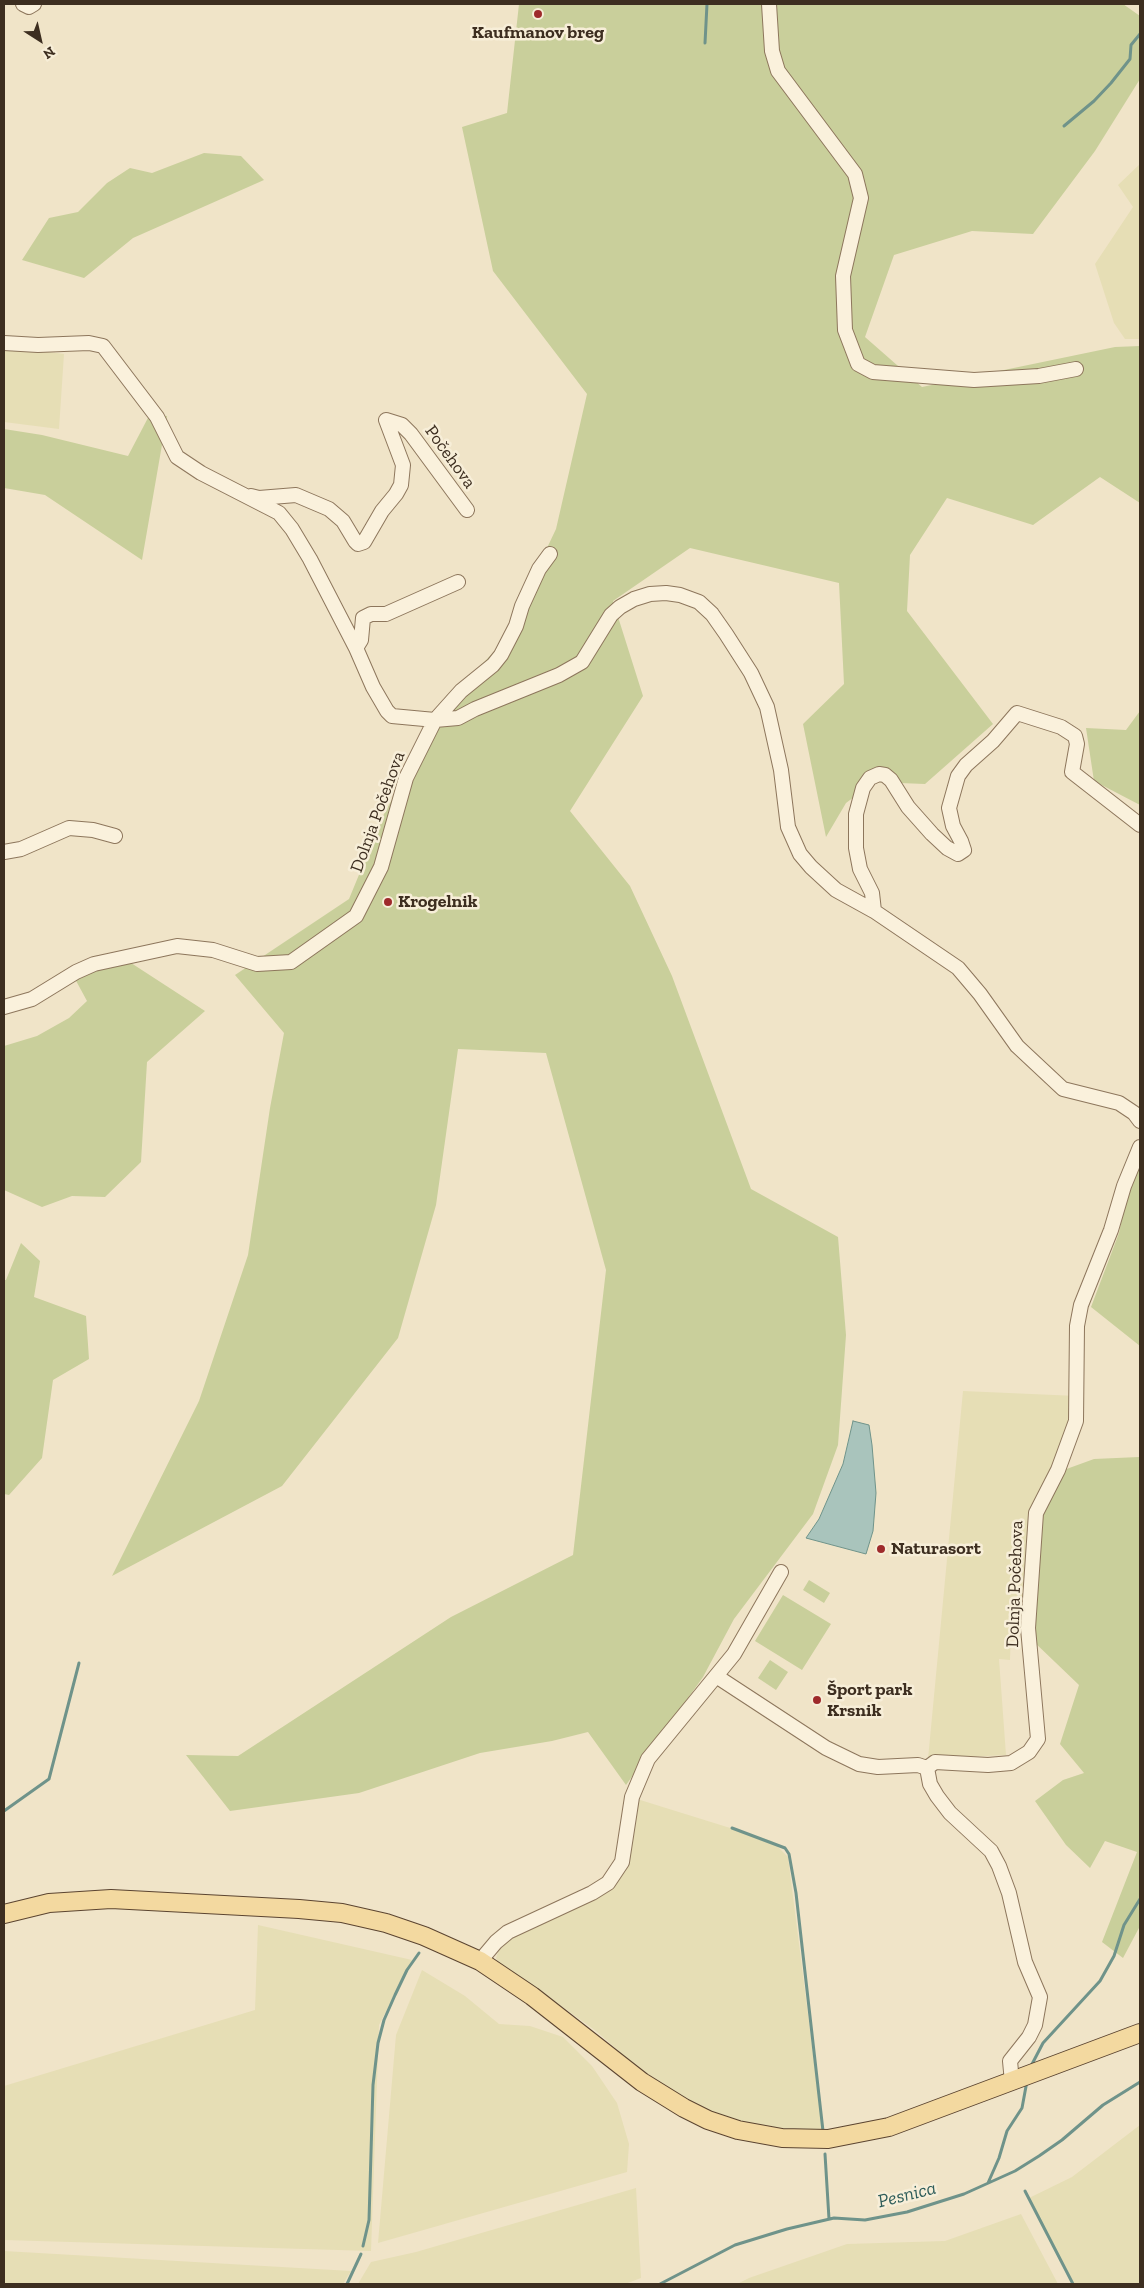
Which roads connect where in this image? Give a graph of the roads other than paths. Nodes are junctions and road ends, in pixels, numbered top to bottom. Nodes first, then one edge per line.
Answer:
1 (23, 4) edge
2 (34, 4) edge
3 (770, 4) edge
4 (4, 343) edge
5 (1076, 369) dead end
6 (239, 493) junction
7 (467, 510) dead end
8 (550, 554) dead end
9 (458, 582) dead end
10 (356, 648) junction
11 (434, 720) junction
12 (1140, 825) edge
13 (115, 836) dead end
14 (4, 852) edge
15 (874, 911) junction
16 (4, 1006) edge
17 (1140, 1120) edge
18 (1140, 1146) edge
19 (782, 1572) dead end
20 (716, 1676) junction
21 (927, 1768) junction
22 (4, 1914) edge
23 (480, 1962) junction
24 (1140, 2033) edge
25 (1024, 2077) junction

1 - 2 street
3 - 5 street
4 - 6 street, Počehova
6 - 7 street, Počehova
6 - 10 street, Počehova
8 - 11 street
9 - 10 street
10 - 11 street, Počehova
11 - 15 street
11 - 16 street, Dolnja Počehova
12 - 15 street
13 - 14 street
15 - 17 street
18 - 21 street, Dolnja Počehova
19 - 20 street
20 - 21 street, Dolnja Počehova
20 - 23 street
21 - 25 street
22 - 23 main road
23 - 25 main road
24 - 25 main road

